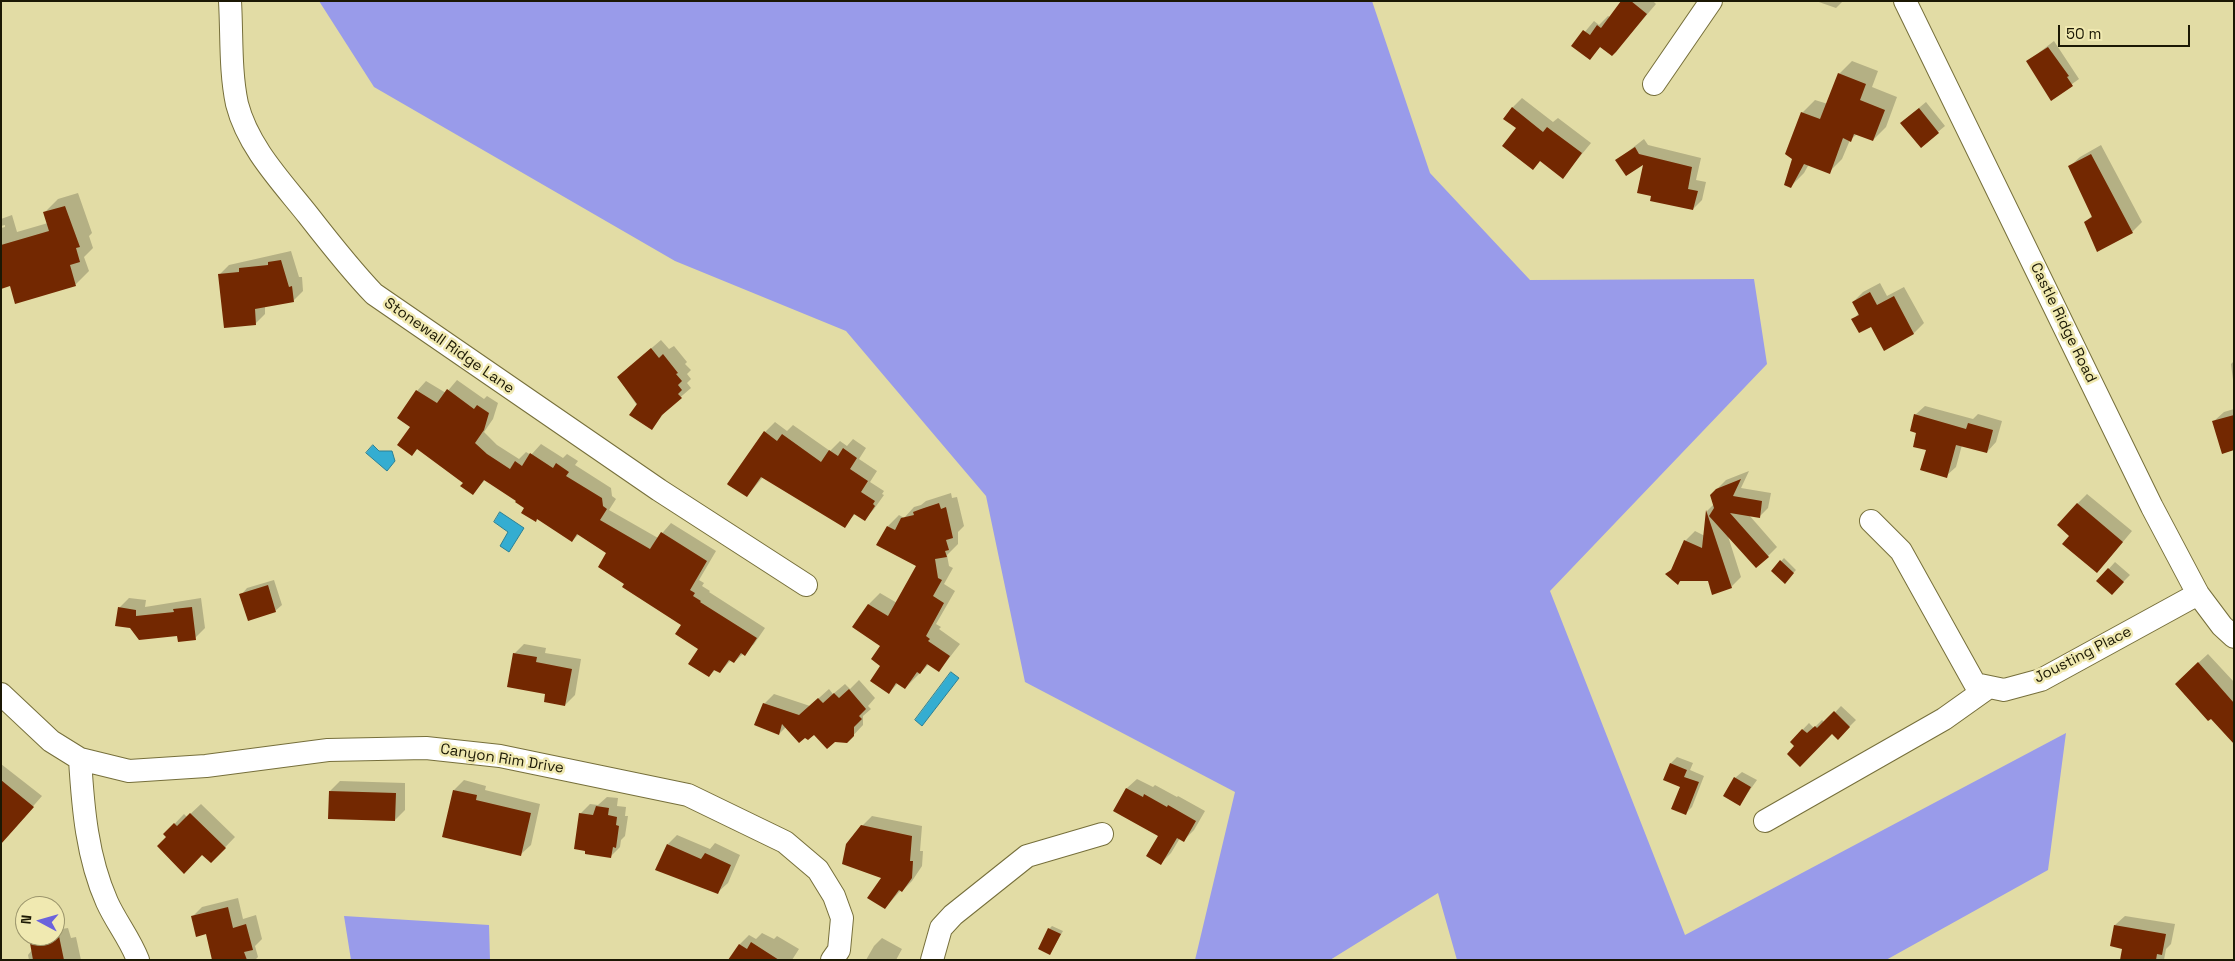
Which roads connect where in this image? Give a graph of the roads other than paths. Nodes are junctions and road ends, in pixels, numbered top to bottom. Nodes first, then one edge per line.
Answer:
1 (230, 1) edge
2 (1711, 1) edge
3 (1905, 1) edge
4 (1654, 84) dead end
5 (1871, 521) dead end
6 (806, 585) dead end
7 (2198, 594) junction
8 (2234, 637) edge
9 (1989, 687) junction
10 (1, 694) edge
11 (80, 759) junction
12 (1765, 821) dead end
13 (1102, 834) dead end
14 (138, 960) edge
15 (832, 960) edge
16 (932, 960) edge

1 - 6 street, Stonewall Ridge Lane
2 - 4 street
3 - 7 street, Castle Ridge Road
5 - 9 street
7 - 8 street, Castle Ridge Road
7 - 9 street, Jousting Place
9 - 12 street
10 - 11 street, Canyon Rim Drive
11 - 14 street
11 - 15 street, Canyon Rim Drive
13 - 16 street

